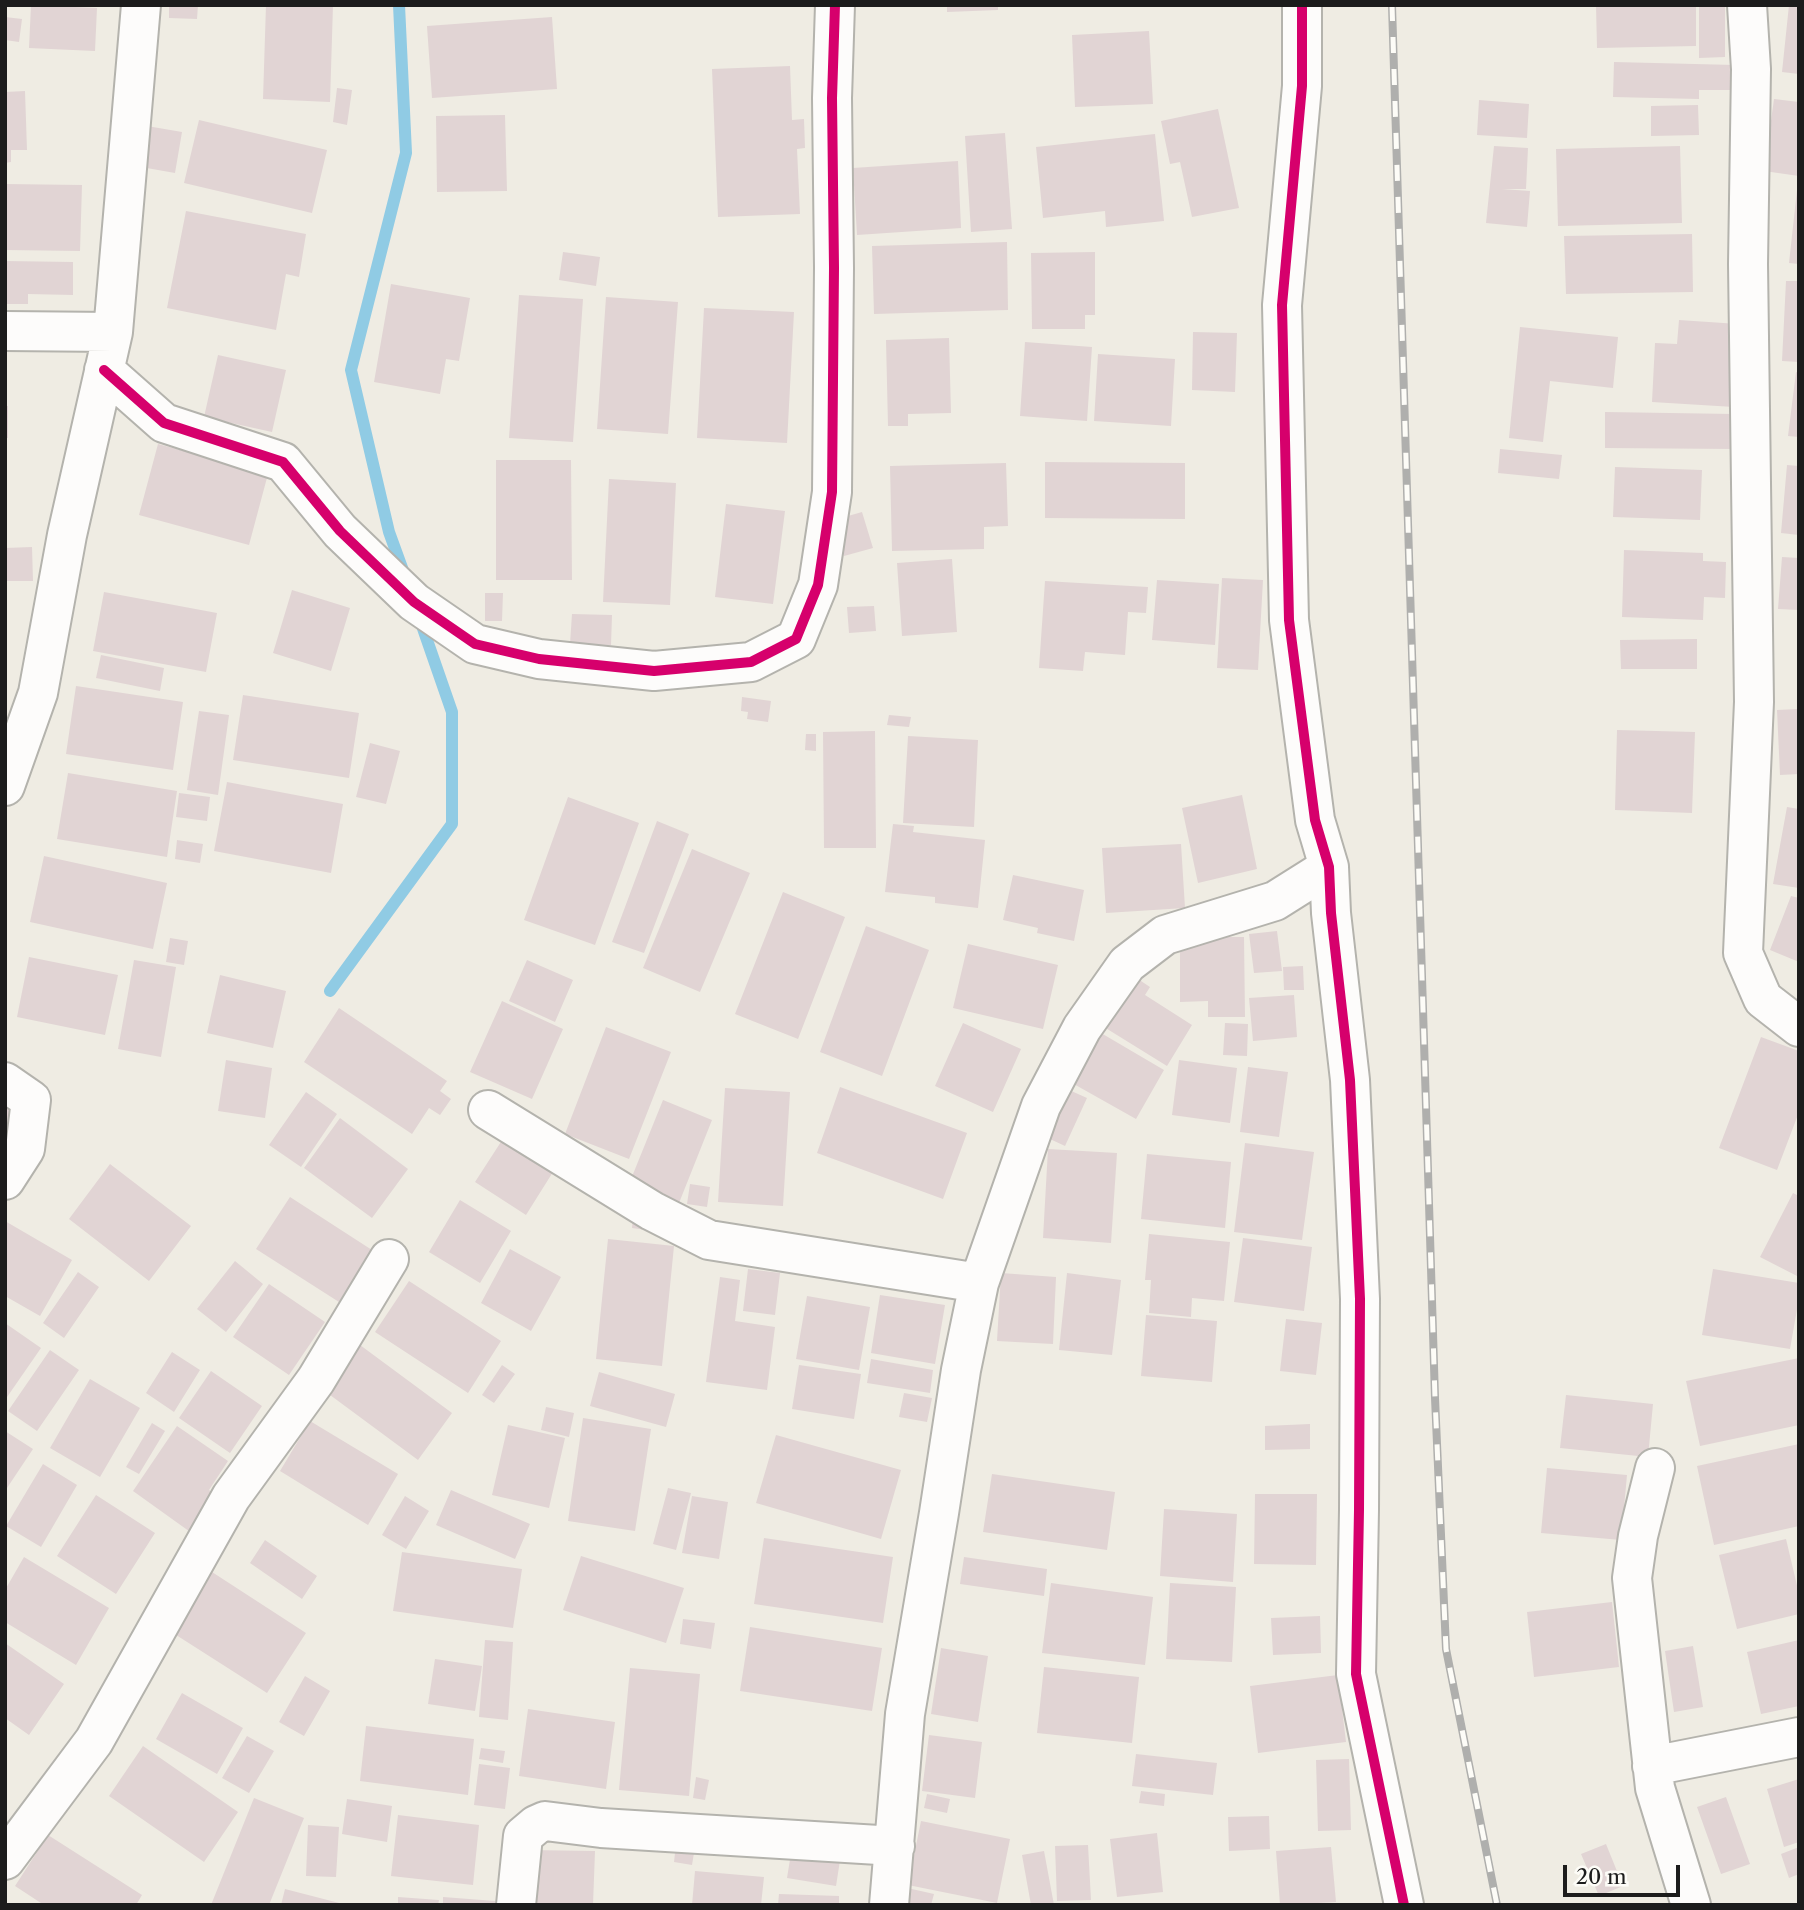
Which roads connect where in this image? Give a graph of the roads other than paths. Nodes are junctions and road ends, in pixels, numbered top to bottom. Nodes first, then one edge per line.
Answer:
1 (141, 5) edge
2 (835, 5) edge
3 (1302, 5) edge
4 (1747, 5) edge
5 (5, 331) edge
6 (113, 332) junction
7 (104, 370) junction
8 (5, 786) edge
9 (1329, 867) junction
10 (1799, 1027) edge
11 (5, 1082) edge
12 (488, 1110) dead end
13 (5, 1180) edge
14 (388, 1259) dead end
15 (979, 1283) junction
16 (1655, 1468) dead end
17 (1799, 1737) edge
18 (1652, 1766) junction
19 (895, 1846) junction
20 (5, 1860) edge
21 (516, 1905) edge
22 (889, 1905) edge
23 (1404, 1905) edge
24 (1691, 1905) edge

1 - 6 street
2 - 7 street
3 - 9 street
4 - 10 street
5 - 6 street
6 - 7 street
7 - 8 street
9 - 15 street
9 - 23 street
11 - 13 street
12 - 15 street
14 - 20 street
15 - 19 street
16 - 18 street
17 - 18 street
18 - 24 street
19 - 21 street
19 - 22 street

